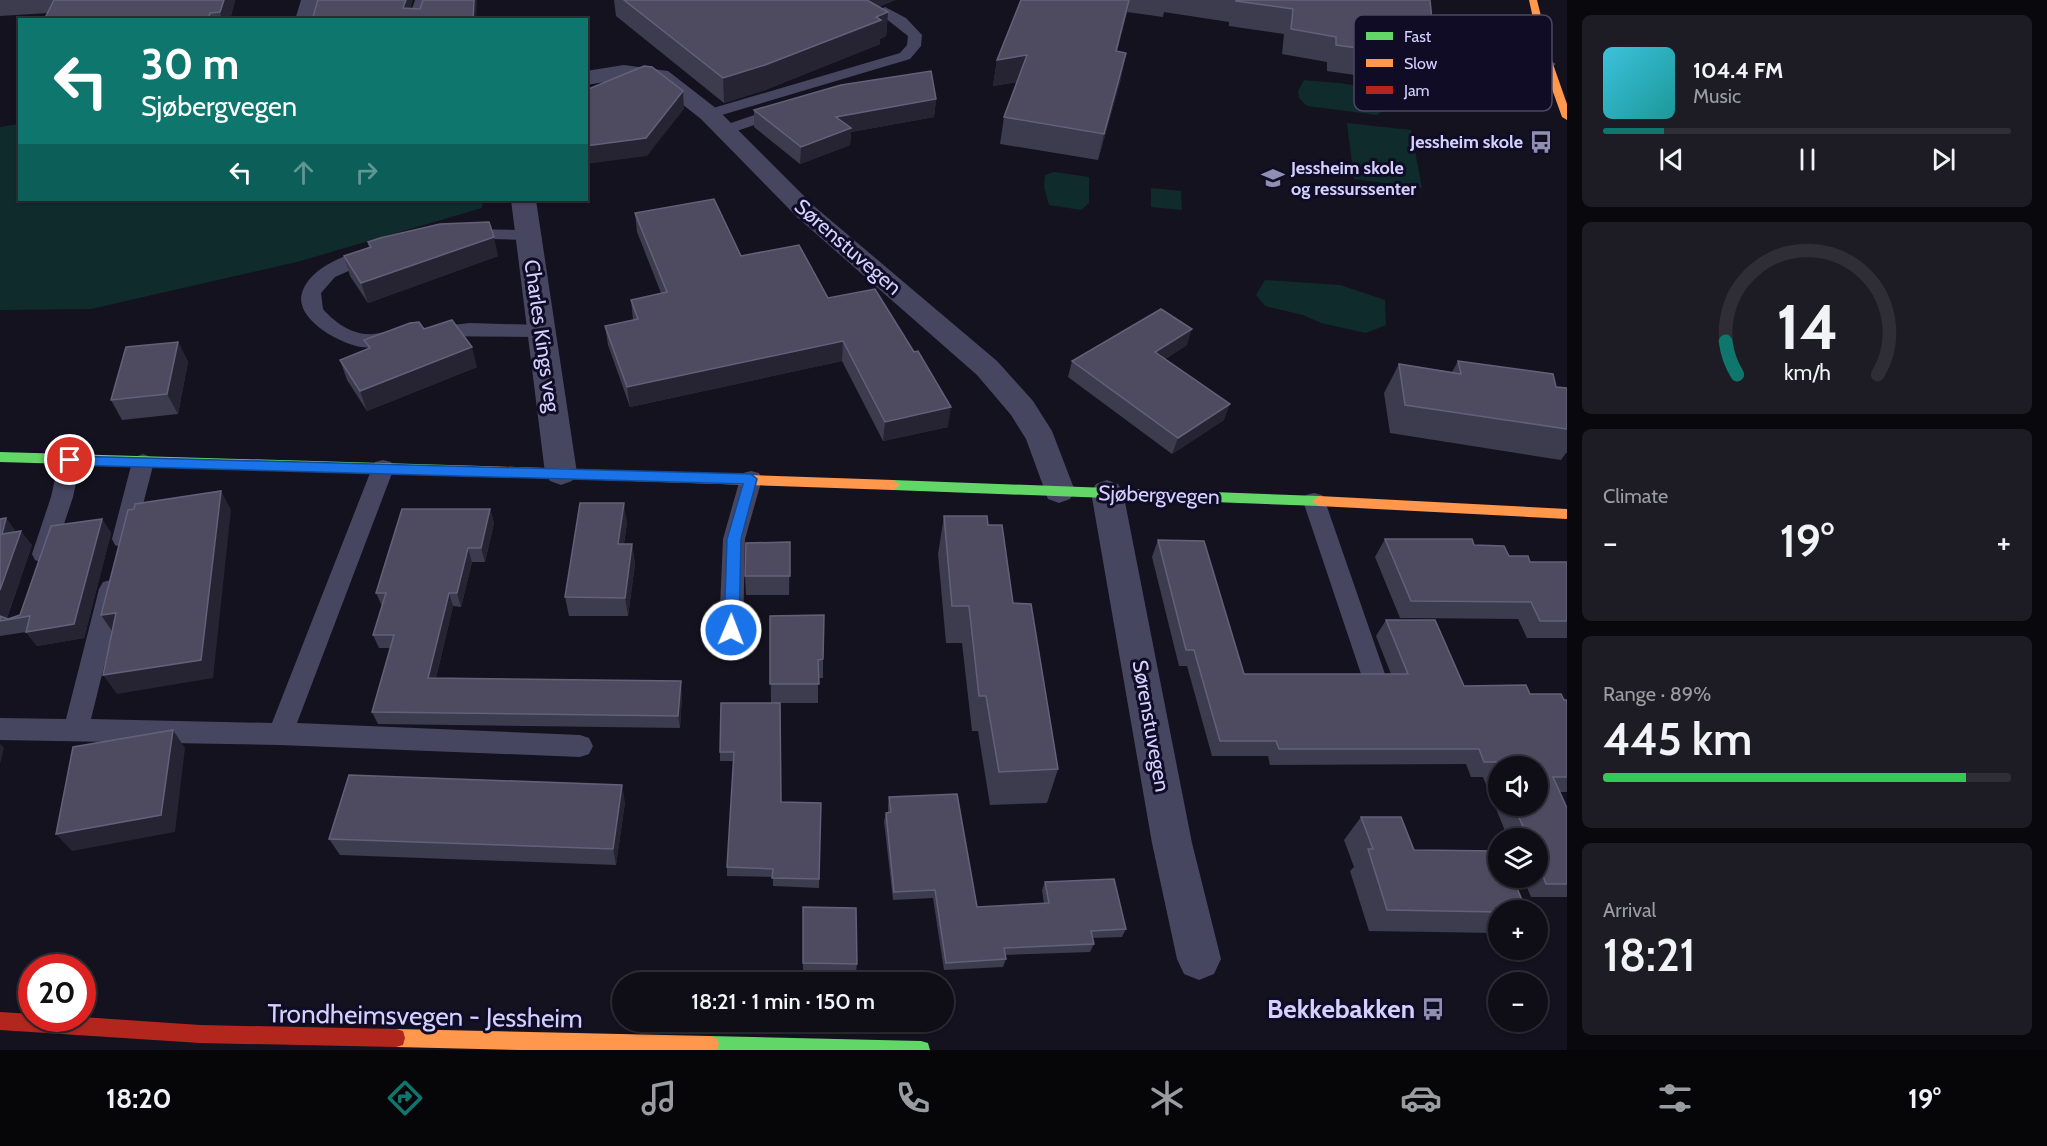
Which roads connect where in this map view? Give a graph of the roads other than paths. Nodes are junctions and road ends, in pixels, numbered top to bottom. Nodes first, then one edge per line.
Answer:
1 (311, 0) edge
2 (422, 0) edge
3 (1533, 0) edge
4 (885, 11) edge
5 (1537, 15) edge
6 (306, 18) edge
7 (416, 18) edge
8 (1552, 75) edge
9 (588, 78) edge
10 (800, 105) edge
11 (1567, 117) edge
12 (717, 122) junction
13 (523, 201) edge
14 (448, 235) edge
15 (529, 235) junction
16 (388, 247) edge
17 (540, 331) junction
18 (0, 457) edge
19 (70, 460) junction
20 (143, 462) junction
21 (383, 468) junction
22 (561, 472) junction
23 (751, 479) junction
24 (1059, 491) junction
25 (1107, 492) junction
26 (1314, 501) junction
27 (1567, 514) edge
28 (35, 576) edge
29 (731, 630) dead end
30 (1373, 674) edge
31 (0, 729) edge
32 (76, 730) junction
33 (280, 734) junction
34 (580, 746) dead end
35 (1199, 959) dead end
36 (0, 1021) edge
37 (921, 1050) edge

1 - 6 street
2 - 7 lane
3 - 5 street
4 - 12 lane
8 - 11 street
9 - 12 street, Sørenstuvegen
10 - 12 lane
12 - 24 street, Sørenstuvegen
13 - 15 street, Charles Kings veg
14 - 15 lane
15 - 17 street, Charles Kings veg
16 - 17 lane
17 - 22 street, Charles Kings veg
18 - 19 street, Sjøbergvegen
19 - 20 street, Sjøbergvegen
19 - 28 lane
20 - 21 street, Sjøbergvegen
20 - 32 lane
21 - 22 street, Sjøbergvegen
21 - 33 lane
22 - 23 street, Sjøbergvegen
23 - 24 street, Sjøbergvegen
23 - 29 lane
24 - 25 street, Sjøbergvegen
25 - 26 street, Sjøbergvegen
25 - 35 street, Sørenstuvegen
26 - 27 street, Sjøbergvegen
26 - 30 lane
31 - 32 lane
32 - 33 lane
33 - 34 lane
36 - 37 street, Trondheimsvegen - Jessheim

